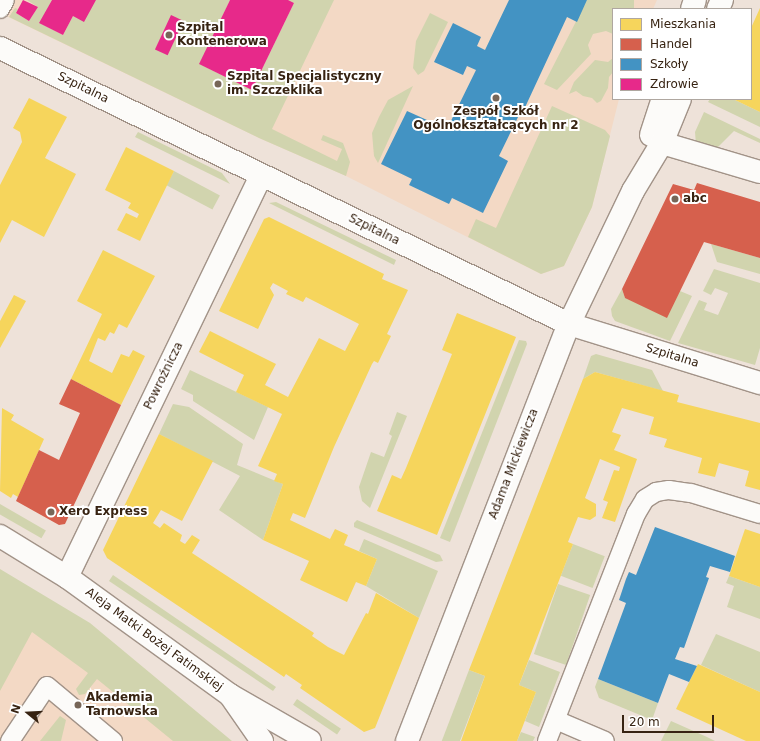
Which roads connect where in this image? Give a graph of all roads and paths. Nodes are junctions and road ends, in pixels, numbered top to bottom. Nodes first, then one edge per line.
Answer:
1 (4, 0) edge
2 (0, 9) edge
3 (0, 48) edge
4 (663, 100) edge
5 (680, 100) edge
6 (662, 143) junction
7 (760, 172) edge
8 (261, 175) junction
9 (633, 191) junction
10 (569, 324) junction
11 (760, 383) edge
12 (760, 514) edge
13 (0, 536) edge
14 (66, 577) junction
15 (230, 696) junction
16 (556, 720) junction
17 (10, 741) edge
18 (113, 741) edge
19 (262, 741) edge
20 (310, 741) edge
21 (407, 741) edge
22 (547, 741) edge
23 (605, 741) edge

1 - 2 lane
3 - 8 street, Szpitalna
4 - 9 street, Adama Mickiewicza
5 - 6 street, Adama Mickiewicza
6 - 7 street
6 - 9 street, Adama Mickiewicza
8 - 10 street, Szpitalna
8 - 14 street, Powroźnicza
9 - 10 street, Adama Mickiewicza
10 - 11 street, Szpitalna
10 - 21 street, Adama Mickiewicza
12 - 16 lane
13 - 14 street, Aleja Matki Bożej Fatimskiej
14 - 15 street, Aleja Matki Bożej Fatimskiej
15 - 19 street
15 - 20 street, Aleja Matki Bożej Fatimskiej
16 - 22 lane
16 - 23 lane
17 - 18 lane

